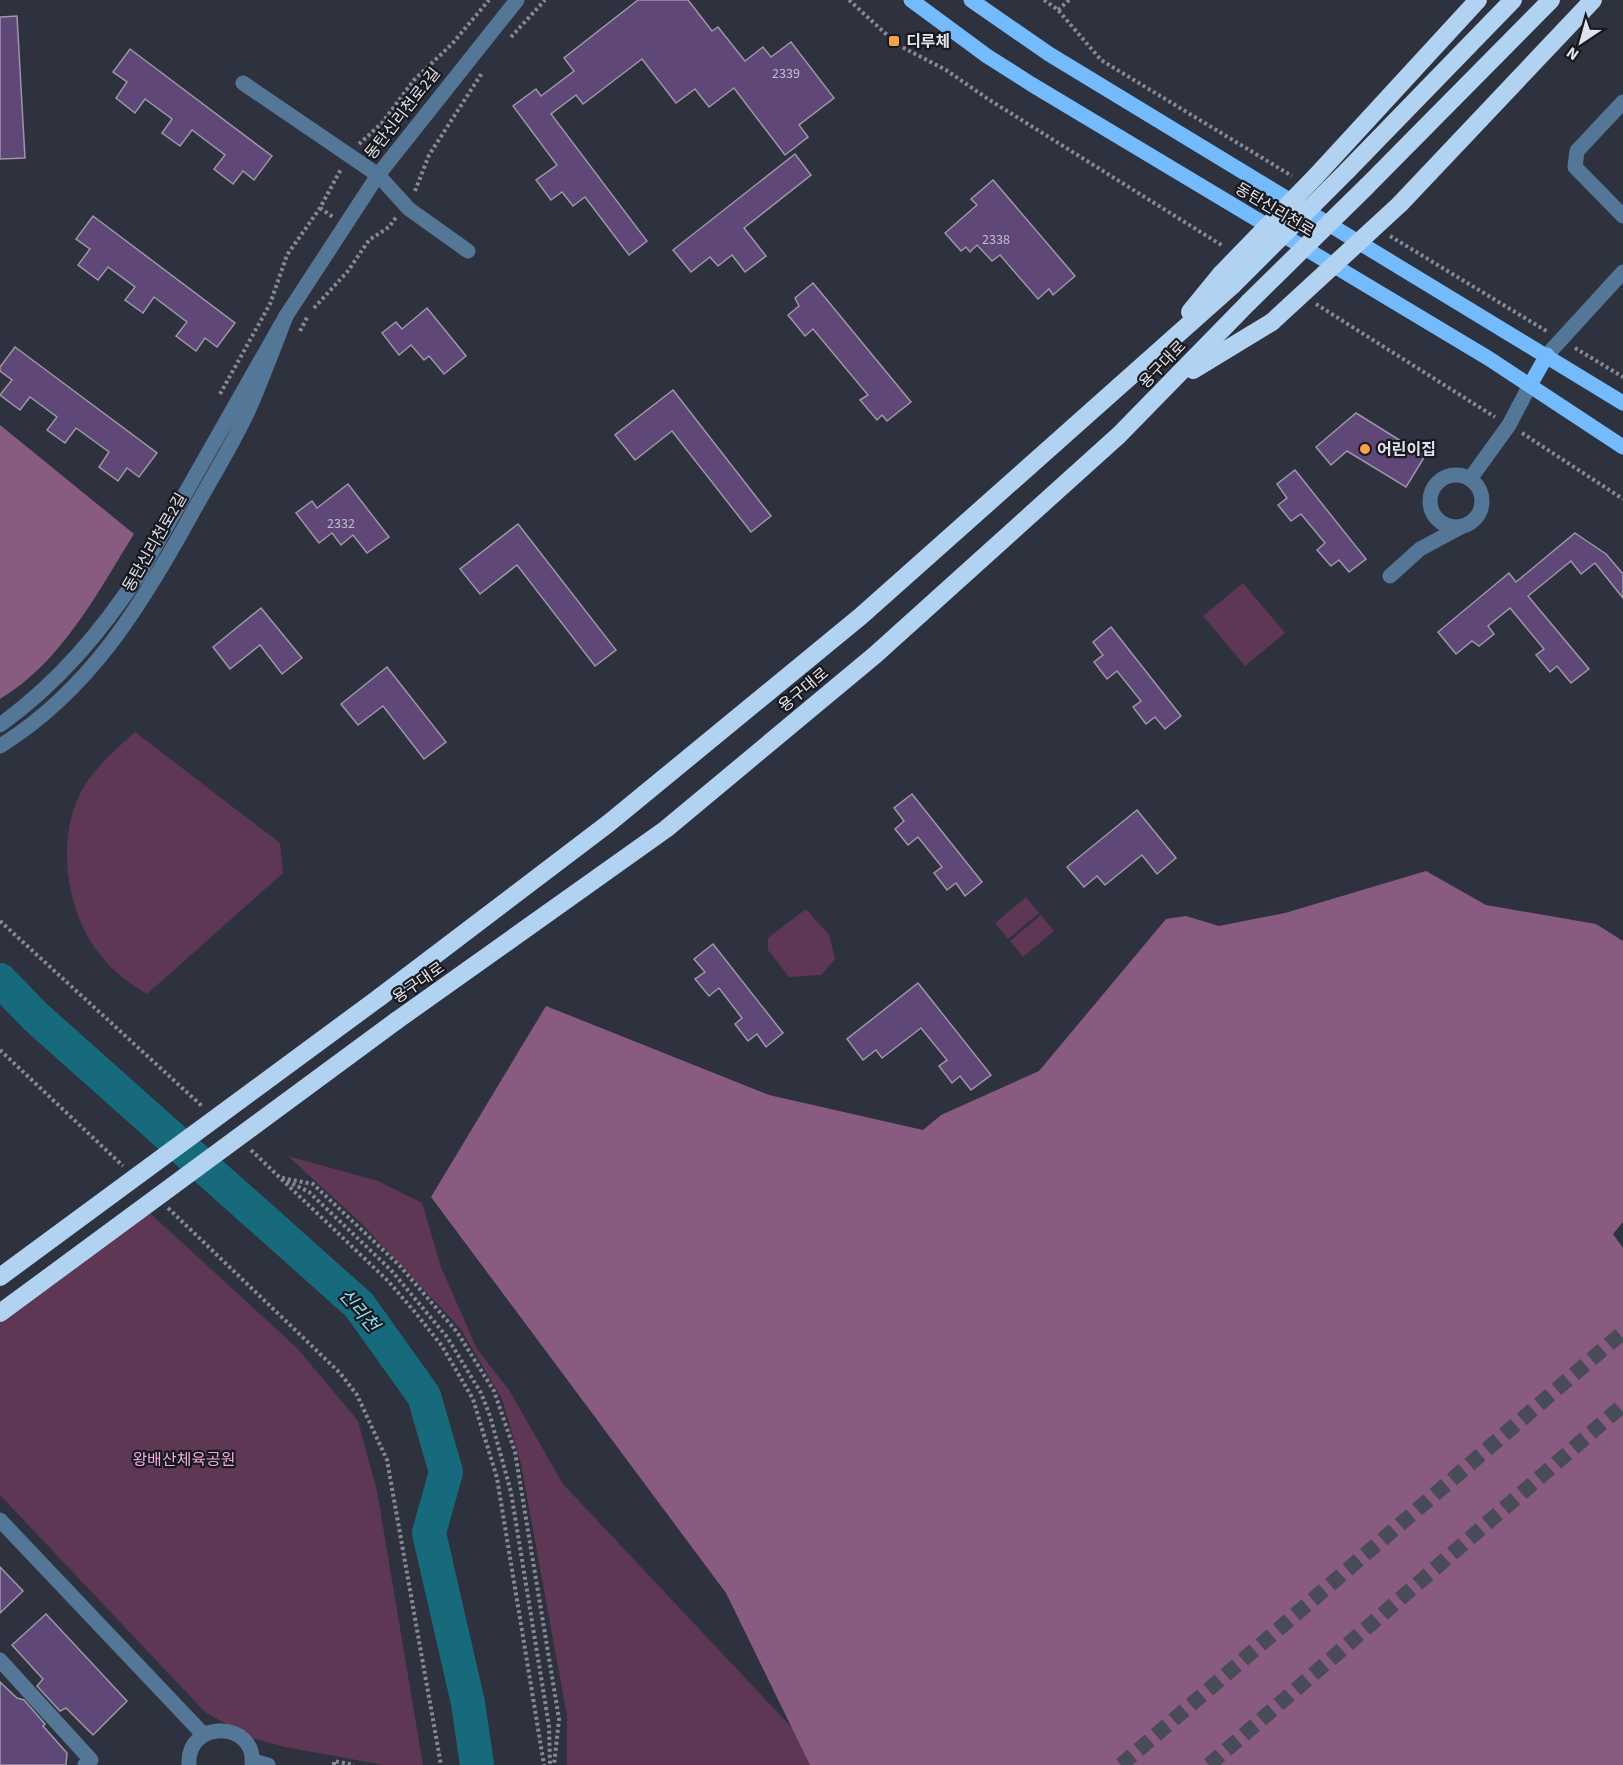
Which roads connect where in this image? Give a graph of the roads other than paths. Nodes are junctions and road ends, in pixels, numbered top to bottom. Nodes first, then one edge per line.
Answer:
1 (517, 0) edge
2 (911, 0) edge
3 (971, 0) edge
4 (1478, 0) edge
5 (1513, 0) edge
6 (1551, 0) edge
7 (1593, 0) edge
8 (243, 83) dead end
9 (1623, 102) edge
10 (1340, 166) junction
11 (378, 175) junction
12 (1623, 216) edge
13 (468, 251) dead end
14 (1623, 272) edge
15 (286, 316) junction
16 (1546, 356) junction
17 (1173, 382) junction
18 (1530, 385) junction
19 (1623, 403) edge
20 (1623, 447) edge
21 (1470, 479) junction
22 (1433, 512) junction
23 (1461, 527) junction
24 (1420, 549) junction
25 (1390, 576) dead end
26 (0, 725) edge
27 (0, 746) edge
28 (0, 1277) edge
29 (0, 1313) edge
30 (0, 1520) edge
31 (0, 1660) edge
32 (203, 1734) junction
33 (258, 1764) edge
34 (85, 1765) edge
35 (189, 1765) edge

1 - 11 street, 동탄신리천로2길
2 - 18 main road, 동탄신리천로
3 - 16 main road, 동탄신리천로
4 - 10 highway
5 - 10 highway, 용구대로
6 - 17 highway, 용구대로, bridge
7 - 17 highway, bridge
8 - 11 street
9 - 12 street
10 - 28 highway, 용구대로, bridge
11 - 13 street
11 - 15 street, 동탄신리천로2길
14 - 16 street
15 - 26 street, 동탄신리천로2길
15 - 27 street, 동탄신리천로2길
16 - 18 main road
16 - 19 main road, 동탄신리천로
17 - 29 highway, 용구대로, bridge
18 - 20 main road, 동탄신리천로
18 - 21 street
21 - 22 street
21 - 23 street
22 - 23 street
22 - 24 street
23 - 24 street
24 - 25 street
30 - 32 street
31 - 34 street
32 - 33 street
32 - 35 street

